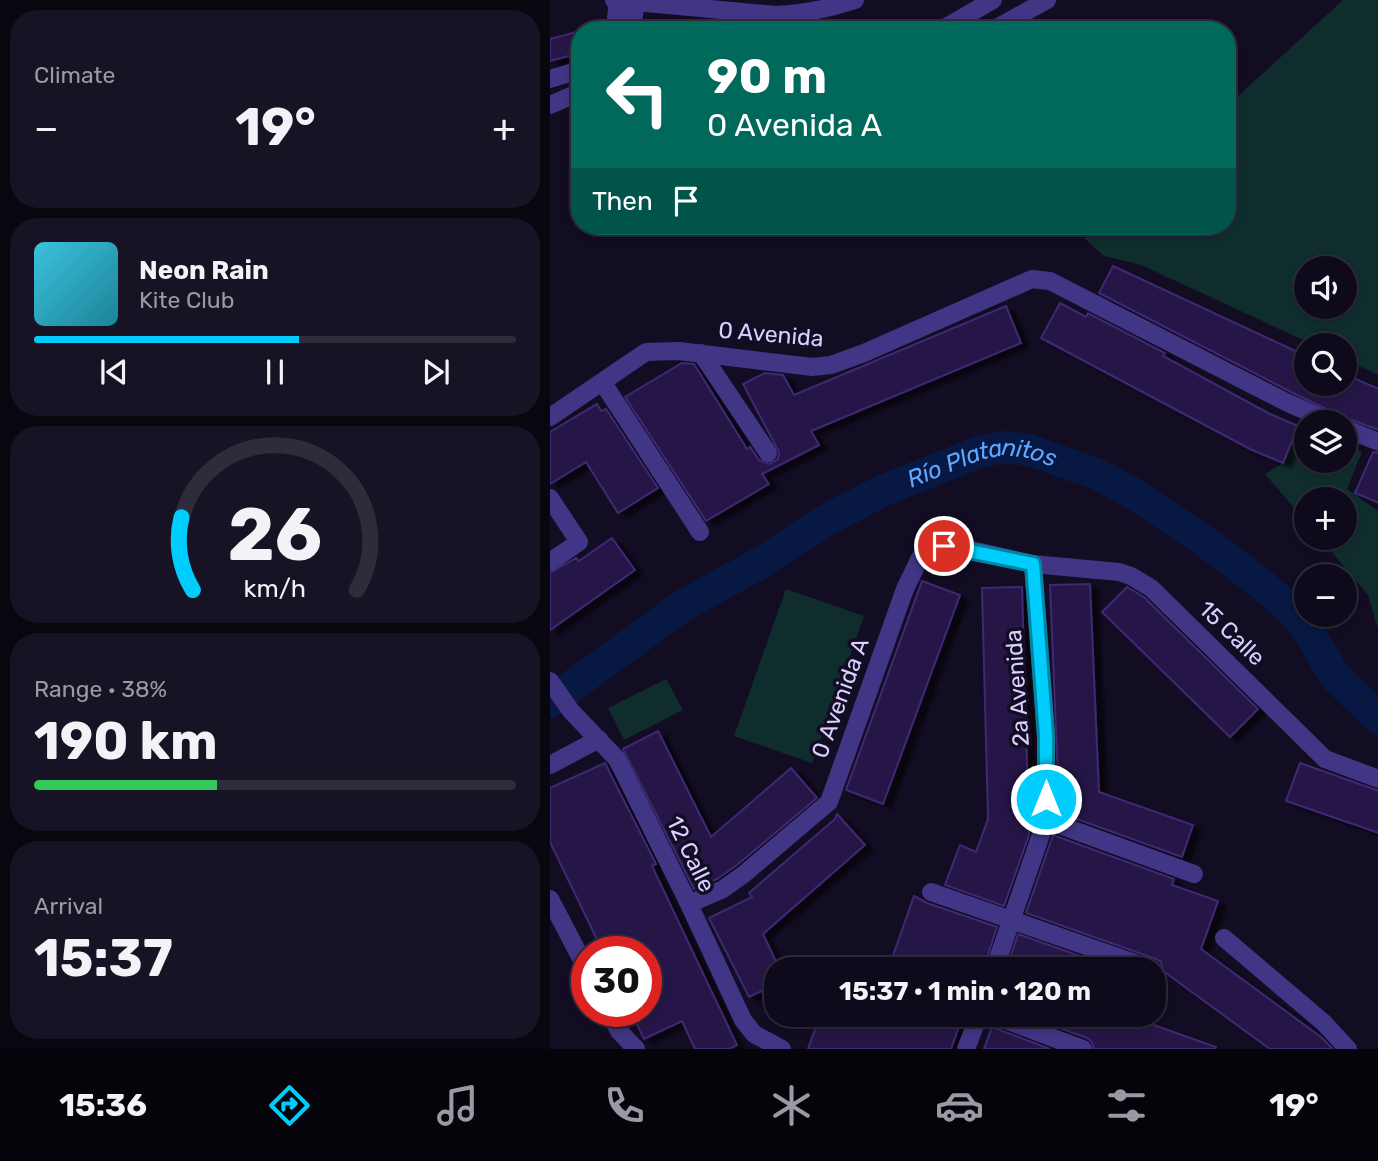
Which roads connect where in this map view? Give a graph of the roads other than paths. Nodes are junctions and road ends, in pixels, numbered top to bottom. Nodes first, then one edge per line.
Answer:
1 (854, 0) edge
2 (993, 0) edge
3 (623, 1) edge
4 (1036, 2) edge
5 (623, 21) edge
6 (957, 21) edge
7 (1007, 21) edge
8 (571, 73) edge
9 (550, 79) edge
10 (571, 96) edge
11 (550, 105) edge
12 (700, 352) junction
13 (603, 383) junction
14 (1304, 410) edge
15 (550, 417) edge
16 (1357, 433) edge
17 (1378, 442) edge
18 (768, 453) dead end
19 (550, 498) edge
20 (700, 532) dead end
21 (550, 562) edge
22 (1033, 564) junction
23 (550, 681) edge
24 (600, 739) junction
25 (550, 765) edge
26 (1378, 779) edge
27 (1046, 820) junction
28 (1194, 874) dead end
29 (931, 892) dead end
30 (550, 899) edge
31 (689, 904) junction
32 (1011, 919) junction
33 (1224, 938) dead end
34 (571, 939) edge
35 (998, 957) edge
36 (1118, 957) edge
37 (617, 1027) edge
38 (974, 1027) edge
39 (1024, 1027) edge
40 (636, 1049) edge
41 (782, 1049) edge
42 (966, 1049) edge
43 (1083, 1049) edge
44 (1349, 1049) edge

1 - 3 street
2 - 6 street
3 - 5 street
4 - 7 street
8 - 9 street
10 - 11 street
12 - 13 street, 0 Avenida
12 - 14 street, 0 Avenida
12 - 18 street
13 - 15 street, 0 Avenida
13 - 20 street
16 - 17 street
19 - 21 street
22 - 26 street, 15 Calle
22 - 27 street, 2a Avenida
22 - 31 street, 0 Avenida A
23 - 24 street, 12 Calle
24 - 25 street
24 - 31 street, 12 Calle
27 - 28 street
27 - 32 street, 2a Avenida
29 - 32 street
30 - 34 street
31 - 41 street, 12 Calle
32 - 35 street, 2a Avenida
32 - 36 street
33 - 44 street
37 - 40 street
38 - 42 street
39 - 43 street

